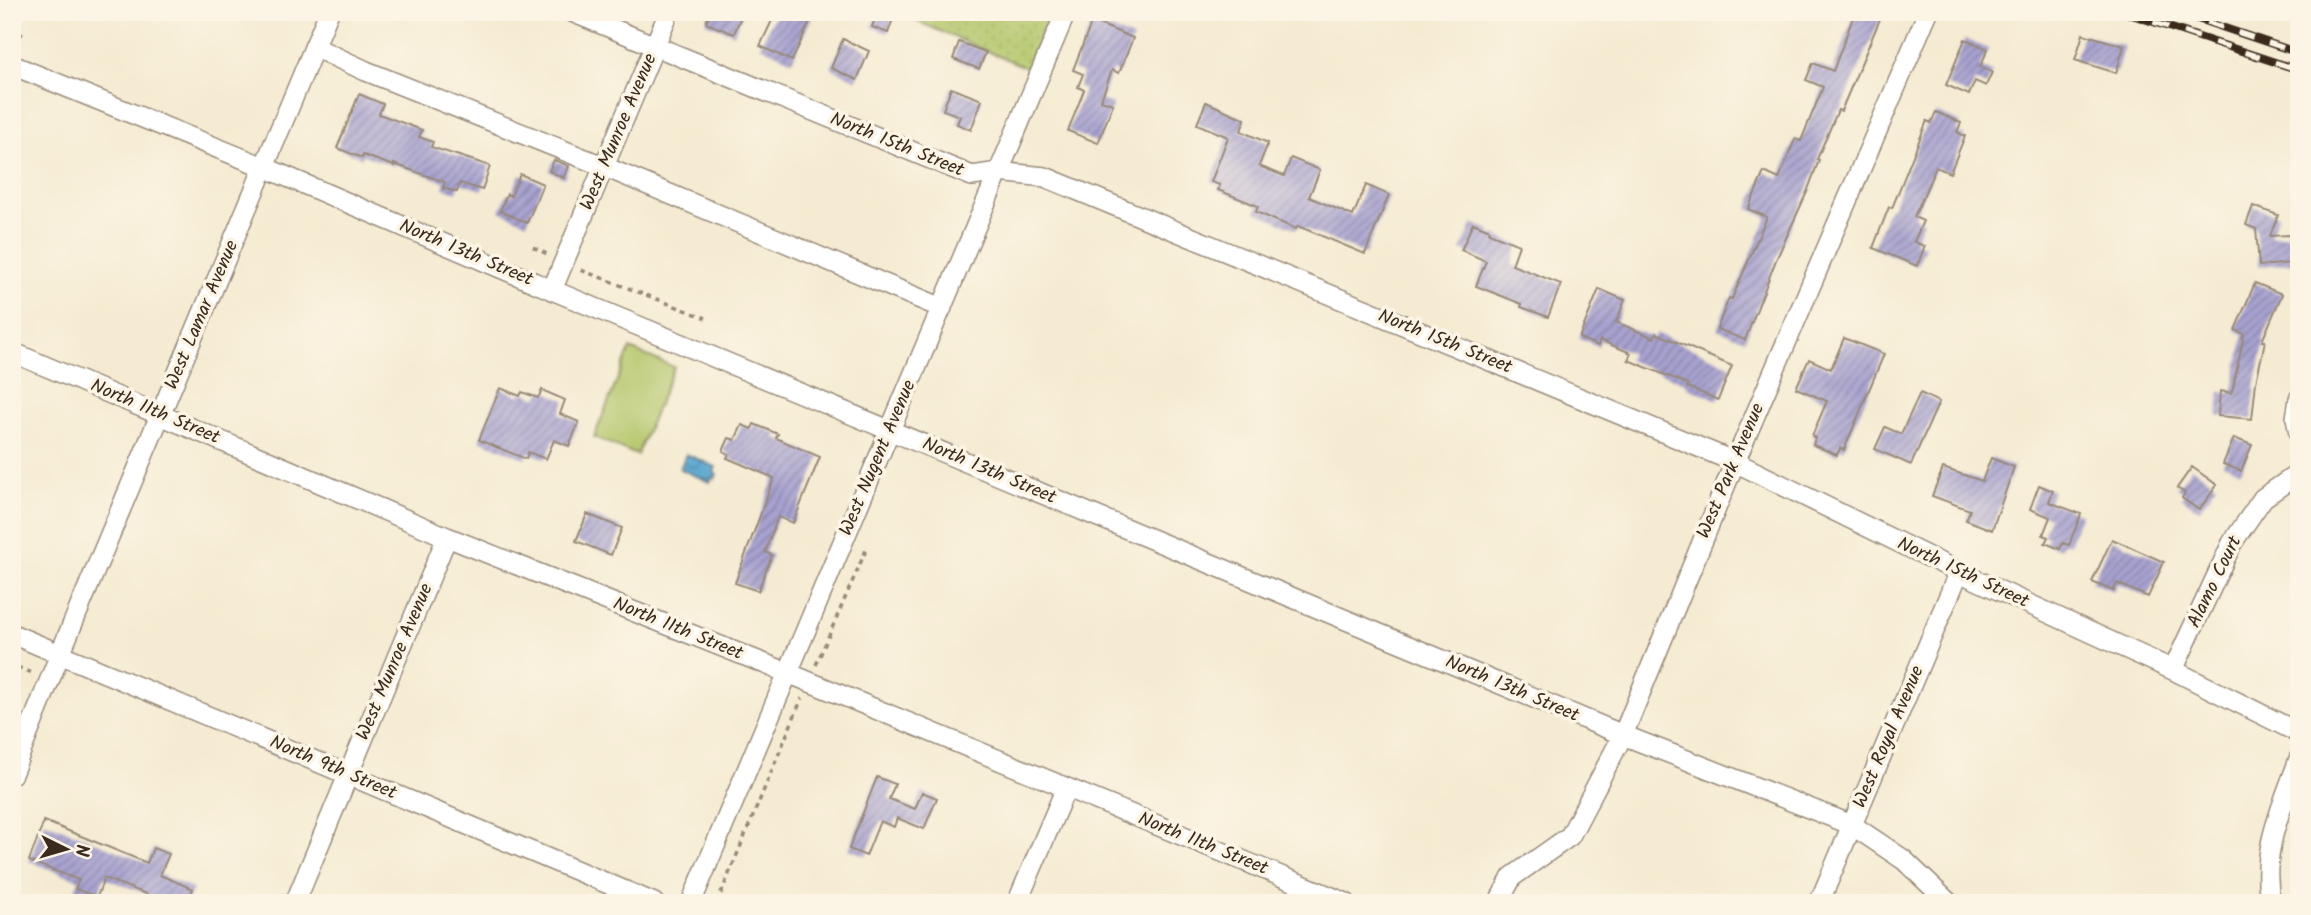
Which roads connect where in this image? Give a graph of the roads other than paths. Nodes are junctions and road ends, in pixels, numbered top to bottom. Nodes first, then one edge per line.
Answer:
1 (329, 12) edge
2 (572, 12) edge
3 (669, 12) edge
4 (1066, 12) edge
5 (1928, 12) edge
6 (314, 47) junction
7 (655, 47) junction
8 (12, 65) edge
9 (264, 167) junction
10 (605, 167) junction
11 (999, 172) junction
12 (552, 290) junction
13 (942, 308) junction
14 (12, 352) edge
15 (2299, 399) edge
16 (161, 415) junction
17 (890, 430) junction
18 (2299, 434) edge
19 (1735, 462) junction
20 (2299, 473) edge
21 (447, 537) junction
22 (1959, 572) junction
23 (12, 634) edge
24 (60, 654) junction
25 (2172, 670) junction
26 (788, 673) junction
27 (2299, 733) edge
28 (1623, 735) junction
29 (2299, 759) edge
30 (12, 774) edge
31 (348, 774) junction
32 (1066, 788) junction
33 (1852, 825) junction
34 (1338, 901) edge
35 (295, 903) edge
36 (654, 903) edge
37 (691, 903) edge
38 (1017, 903) edge
39 (1498, 903) edge
40 (1819, 903) edge
41 (1949, 903) edge
42 (2271, 903) edge

1 - 6 street, West Lamar Avenue
2 - 7 street, North 15th Street
3 - 7 street, West Munroe Avenue
4 - 11 street, West Nugent Avenue
5 - 19 street, West Park Avenue
6 - 9 street, West Lamar Avenue
6 - 10 street
7 - 10 street, West Munroe Avenue
7 - 11 street, North 15th Street
8 - 9 street, North 13th Street
9 - 12 street, North 13th Street
9 - 16 street, West Lamar Avenue
10 - 12 street, West Munroe Avenue
10 - 13 street
11 - 13 street, West Nugent Avenue
11 - 19 street, North 15th Street
12 - 17 street, North 13th Street
13 - 17 street, West Nugent Avenue
14 - 16 street, North 11th Street
15 - 18 street
16 - 21 street, North 11th Street
16 - 24 street, West Lamar Avenue
17 - 26 street, West Nugent Avenue
17 - 28 street, North 13th Street
19 - 22 street, North 15th Street
19 - 28 street, West Park Avenue
20 - 25 street, Alamo Court
21 - 26 street, North 11th Street
21 - 31 street, West Munroe Avenue
22 - 25 street, North 15th Street
22 - 33 street, West Royal Avenue
23 - 24 street, North 9th Street
24 - 30 street, West Lamar Avenue
24 - 31 street, North 9th Street
25 - 27 street, North 15th Street
26 - 32 street, North 11th Street
26 - 37 street, West Nugent Avenue
28 - 33 street, North 13th Street
28 - 39 street, West Park Avenue
29 - 42 street
31 - 35 street, West Munroe Avenue
31 - 36 street, North 9th Street
32 - 34 street, North 11th Street
32 - 38 street
33 - 40 street, West Royal Avenue
33 - 41 street, North 13th Street

